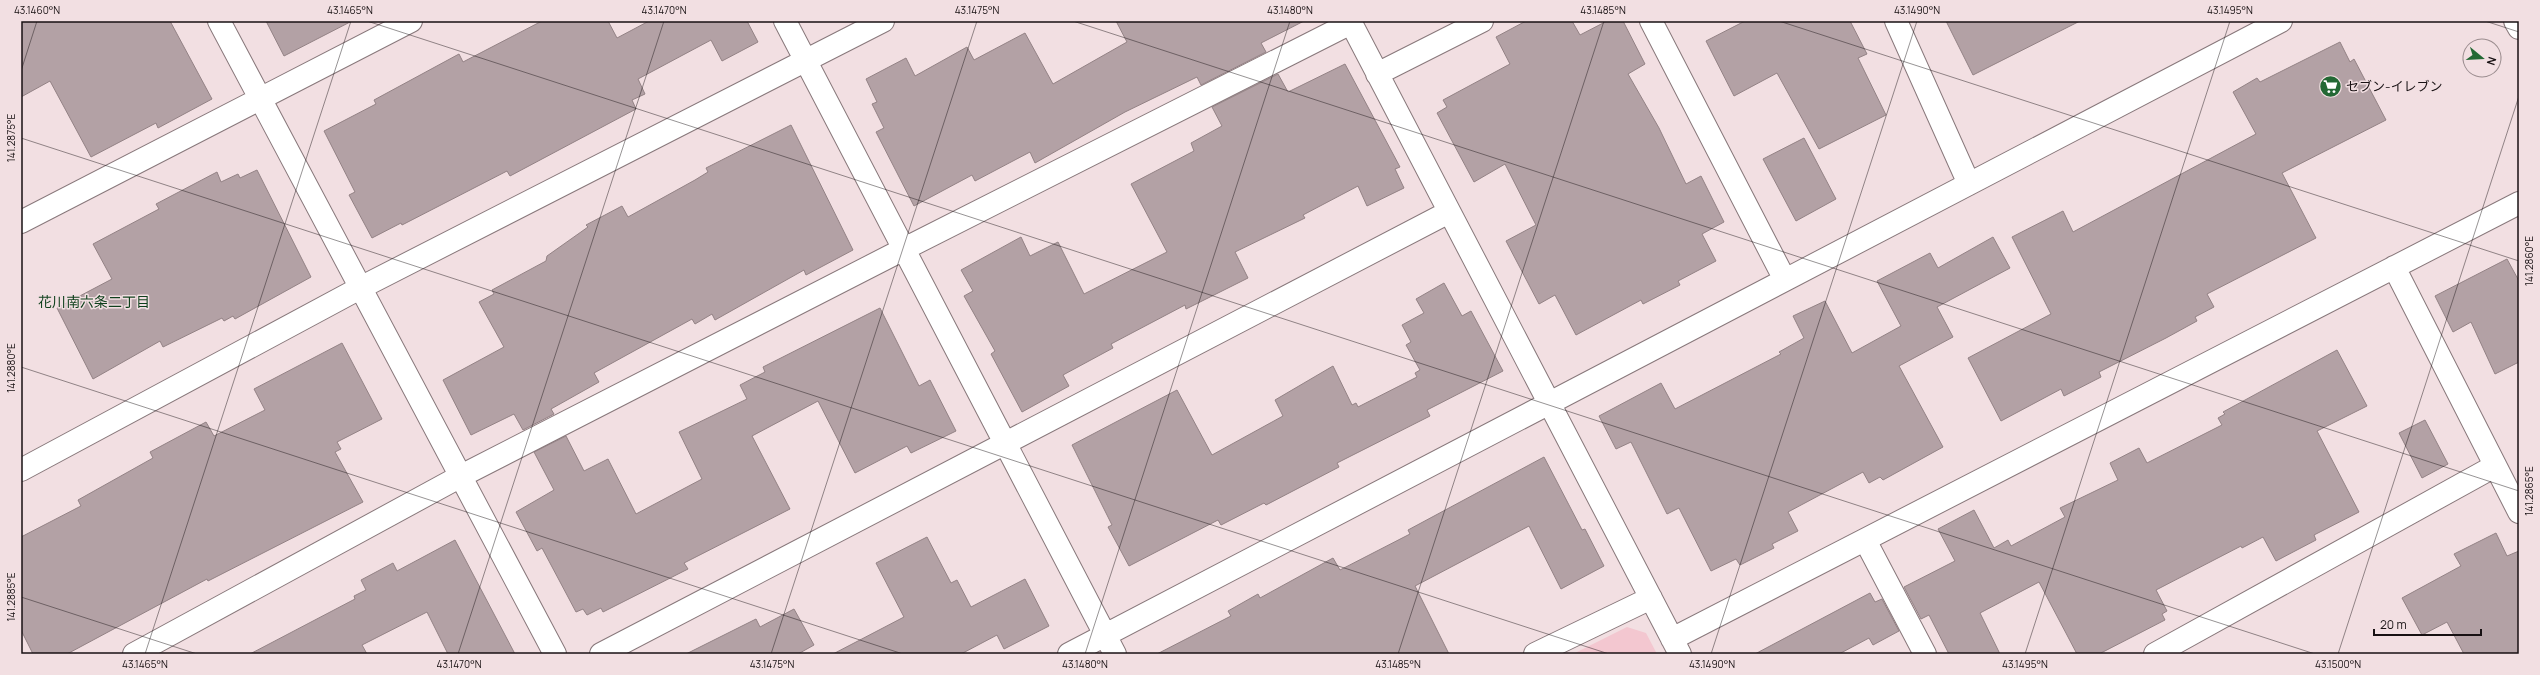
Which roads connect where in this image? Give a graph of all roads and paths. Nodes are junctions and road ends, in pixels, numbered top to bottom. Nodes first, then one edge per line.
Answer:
1 (219, 21) edge
2 (411, 21) edge
3 (785, 21) edge
4 (883, 21) edge
5 (1482, 21) edge
6 (1651, 21) edge
7 (1896, 21) edge
8 (2281, 21) edge
9 (2515, 21) edge
10 (1350, 22) edge
11 (2519, 28) edge
12 (806, 60) junction
13 (1377, 74) junction
14 (260, 100) junction
15 (1969, 184) junction
16 (2519, 203) edge
17 (1449, 212) junction
18 (21, 222) edge
19 (904, 249) junction
20 (2394, 267) junction
21 (1785, 280) junction
22 (360, 288) junction
23 (1549, 403) junction
24 (1006, 444) junction
25 (2496, 466) junction
26 (21, 470) edge
27 (461, 476) junction
28 (2519, 512) edge
29 (1865, 540) junction
30 (1651, 598) junction
31 (1105, 635) junction
32 (1676, 647) edge
33 (134, 654) edge
34 (555, 654) edge
35 (601, 654) edge
36 (1069, 654) edge
37 (1115, 654) edge
38 (1535, 654) edge
39 (1925, 654) edge
40 (2155, 654) edge

1 - 14 street
2 - 14 street
3 - 12 street
4 - 12 street
5 - 13 street
6 - 21 street
7 - 15 street
8 - 15 street
9 - 11 street
10 - 13 street
10 - 19 street
12 - 19 street
12 - 22 street
13 - 17 street
14 - 18 street
14 - 22 street
15 - 21 street
16 - 20 street
17 - 23 street
17 - 24 street
19 - 24 street
19 - 27 street
20 - 25 street
20 - 29 street
21 - 23 street
22 - 26 street
22 - 27 street
23 - 30 street
23 - 31 street
24 - 31 street
24 - 35 street
25 - 28 street
25 - 40 street
27 - 33 street
27 - 34 street
29 - 32 street
29 - 39 street
30 - 32 street
30 - 38 street
31 - 36 street
31 - 37 street

